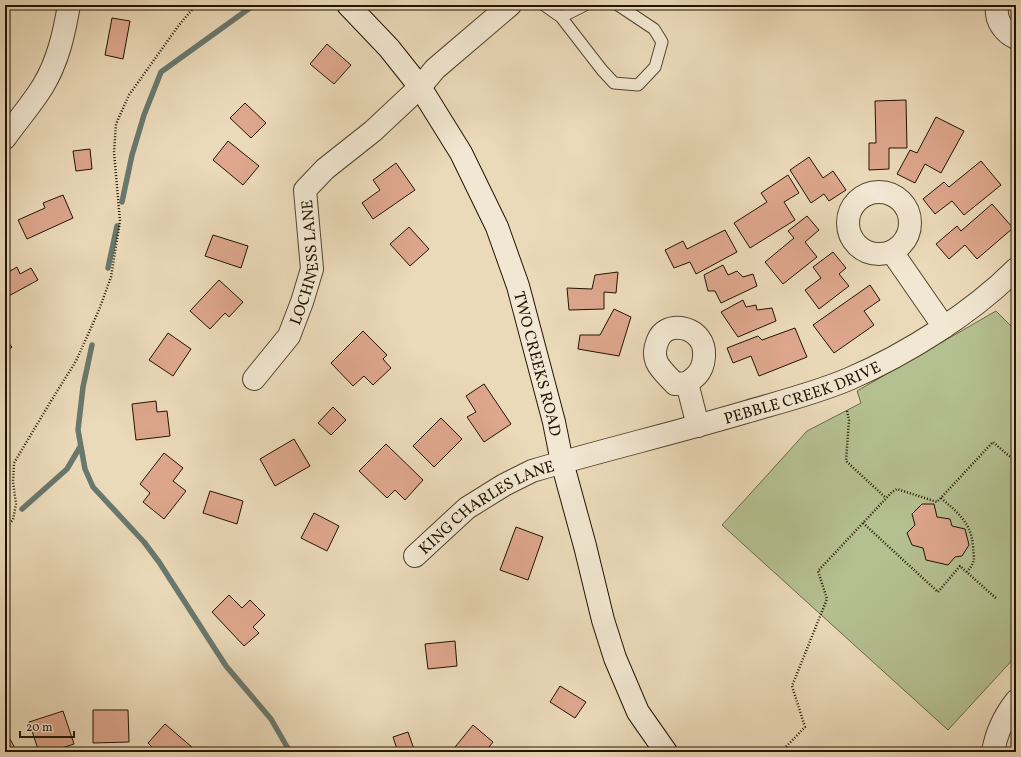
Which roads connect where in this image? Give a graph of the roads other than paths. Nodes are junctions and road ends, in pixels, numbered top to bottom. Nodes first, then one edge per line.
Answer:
1 (69, 5) edge
2 (348, 5) edge
3 (510, 5) edge
4 (544, 5) edge
5 (585, 5) edge
6 (618, 5) edge
7 (997, 5) edge
8 (561, 17) junction
9 (1016, 38) edge
10 (420, 87) junction
11 (5, 138) edge
12 (892, 252) dead end
13 (1016, 269) edge
14 (944, 327) junction
15 (254, 379) dead end
16 (687, 383) dead end
17 (698, 426) junction
18 (562, 462) junction
19 (414, 556) dead end
20 (1016, 701) edge
21 (999, 750) edge
22 (666, 752) edge

1 - 11 street
2 - 10 street, TWO CREEKS ROAD
3 - 10 street
4 - 8 lane
5 - 8 lane
6 - 8 lane
7 - 9 street
10 - 15 street, LOCHNESS LANE
10 - 18 street, TWO CREEKS ROAD
12 - 14 street
13 - 14 street, PEBBLE CREEK DRIVE
14 - 17 street, PEBBLE CREEK DRIVE
16 - 17 street
17 - 18 street, PEBBLE CREEK DRIVE
18 - 19 street, KING CHARLES LANE
18 - 22 street, TWO CREEKS ROAD
20 - 21 street

